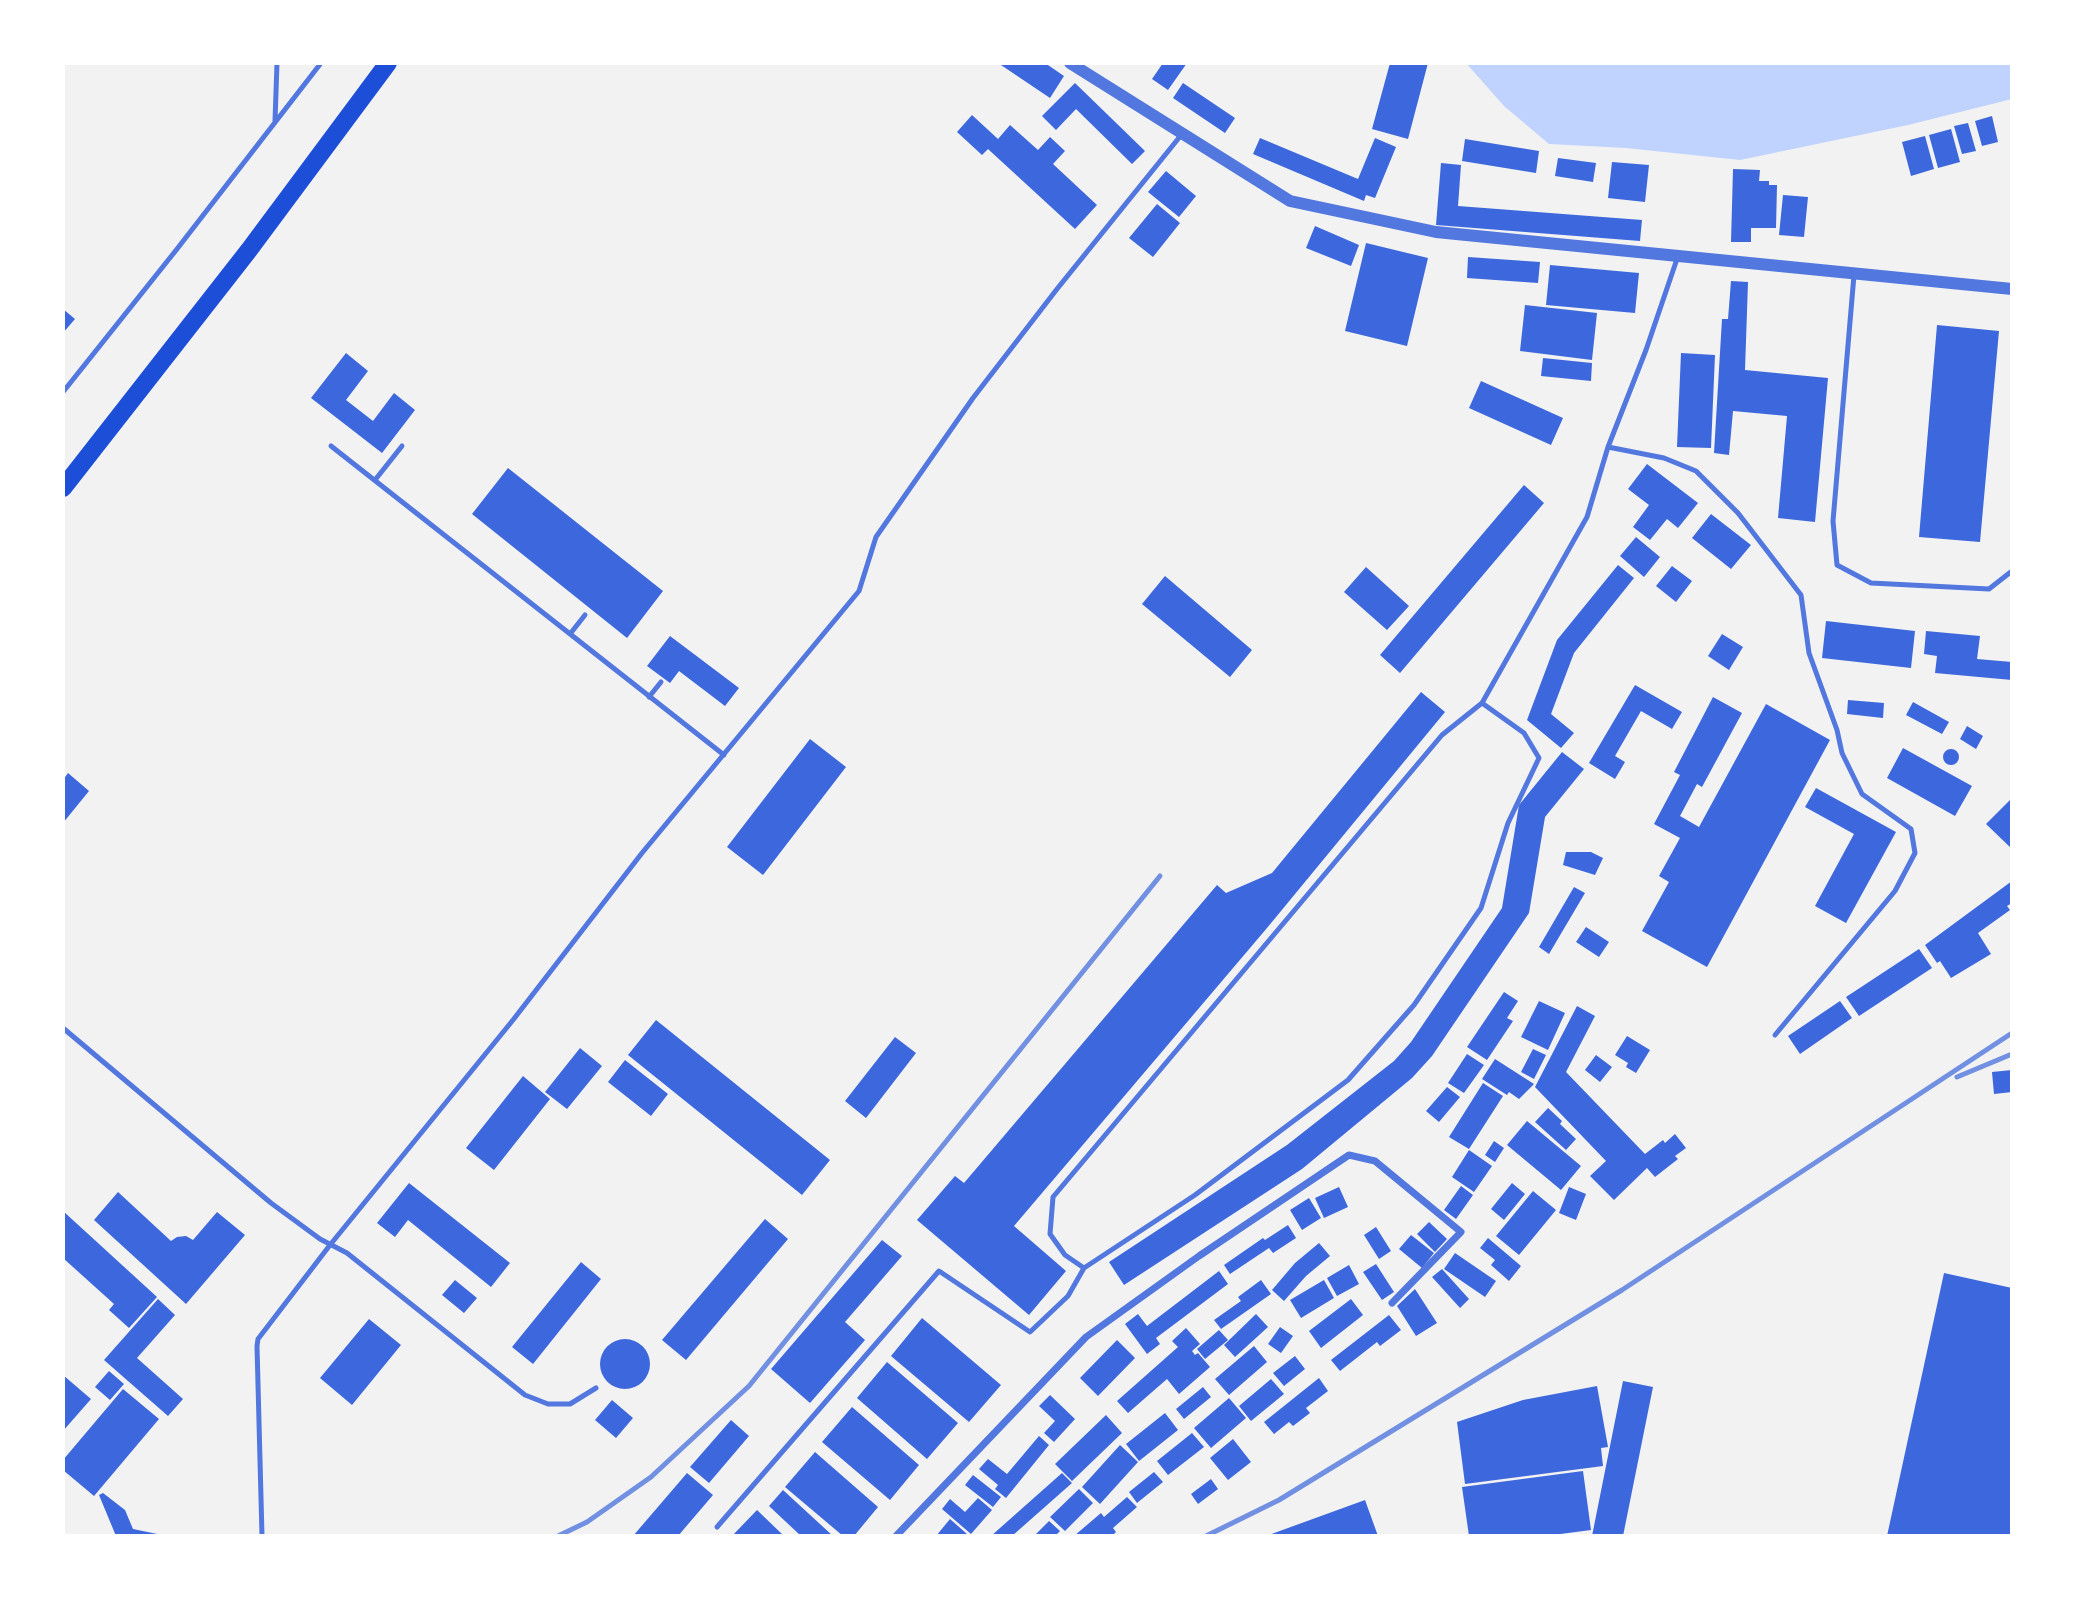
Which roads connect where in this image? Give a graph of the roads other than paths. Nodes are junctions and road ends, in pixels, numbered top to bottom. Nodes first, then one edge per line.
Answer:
1 (277, 63) edge
2 (321, 63) edge
3 (388, 63) edge
4 (1070, 63) edge
5 (275, 121) junction
6 (1182, 134) junction
7 (1678, 256) junction
8 (1854, 275) junction
9 (2012, 289) edge
10 (63, 391) edge
11 (331, 446) dead end
12 (402, 446) dead end
13 (1608, 447) junction
14 (374, 480) junction
15 (63, 488) edge
16 (2012, 570) edge
17 (585, 614) dead end
18 (570, 634) junction
19 (661, 682) dead end
20 (649, 697) junction
21 (1482, 703) junction
22 (724, 755) junction
23 (63, 1028) edge
24 (1775, 1035) dead end
25 (330, 1245) junction
26 (1084, 1268) junction
27 (1392, 1303) dead end
28 (596, 1388) dead end
29 (717, 1527) dead end
30 (262, 1536) edge
31 (896, 1536) edge

1 - 5 lane
2 - 5 lane
3 - 15 main road
4 - 6 street
5 - 10 lane
6 - 7 street
6 - 22 lane
7 - 8 street
7 - 13 lane
8 - 9 street
8 - 16 lane
11 - 14 lane
12 - 14 lane
13 - 21 lane
13 - 24 lane
14 - 18 lane
17 - 18 lane
18 - 20 lane
19 - 20 lane
20 - 22 lane
21 - 26 lane
21 - 26 lane
22 - 25 lane
23 - 25 lane
25 - 28 lane
25 - 30 lane
26 - 29 lane
27 - 31 street

